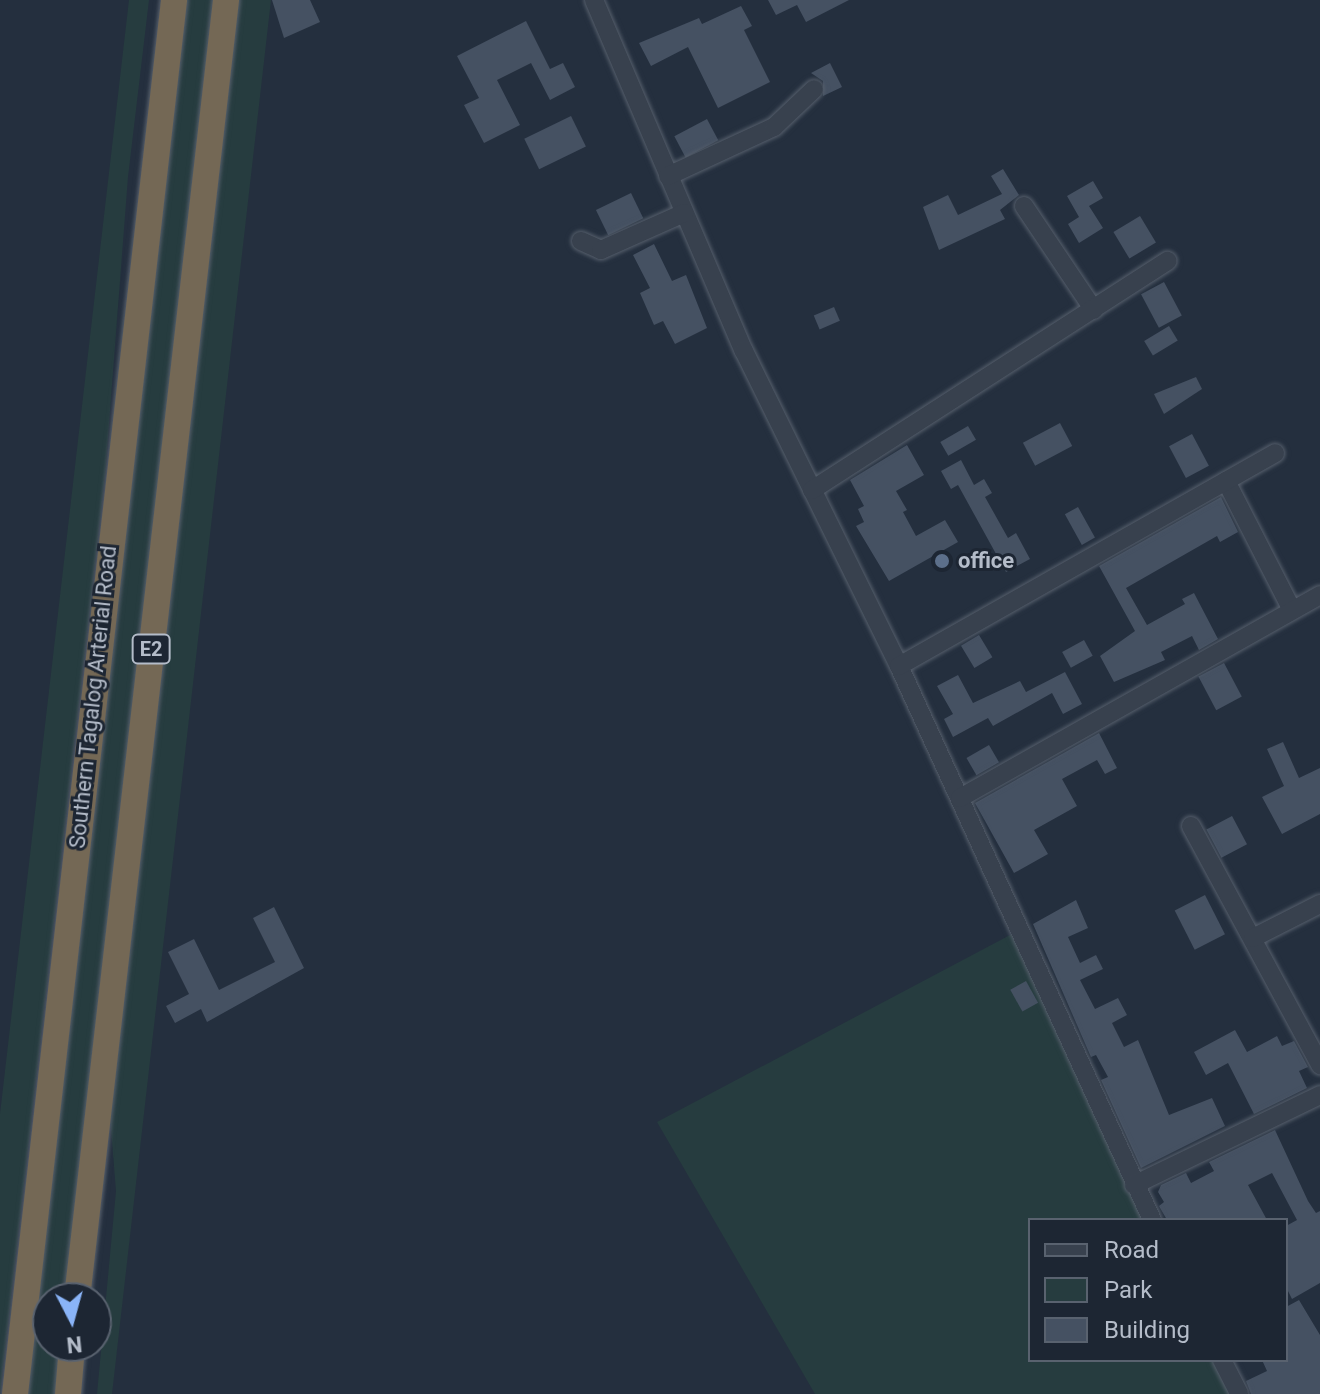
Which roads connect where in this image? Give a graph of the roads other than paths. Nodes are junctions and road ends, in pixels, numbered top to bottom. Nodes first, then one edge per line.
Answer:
1 (161, 0) edge
2 (174, 0) edge
3 (226, 0) edge
4 (594, 0) edge
5 (814, 89) dead end
6 (668, 176) junction
7 (1024, 206) dead end
8 (684, 213) junction
9 (581, 241) dead end
10 (1168, 261) dead end
11 (139, 286) junction
12 (1094, 310) junction
13 (1275, 453) dead end
14 (1226, 481) junction
15 (812, 490) junction
16 (1320, 595) edge
17 (1292, 610) junction
18 (899, 666) junction
19 (960, 798) junction
20 (1191, 826) dead end
21 (1320, 904) edge
22 (1253, 938) junction
23 (1320, 1065) edge
24 (1320, 1095) edge
25 (1134, 1185) junction
26 (1151, 1218) edge
27 (79, 1282) edge
28 (71, 1362) edge
29 (1223, 1362) edge
30 (15, 1394) edge
31 (68, 1394) edge
32 (1239, 1394) edge

1 - 11 highway
2 - 11 highway, Southern Tagalog Arterial Road / E2
3 - 27 highway, E2
4 - 6 street
5 - 6 street
6 - 8 street
7 - 12 street
8 - 9 street
8 - 15 street
10 - 12 street
11 - 30 highway, Southern Tagalog Arterial Road / E2
12 - 15 street
13 - 14 street
14 - 17 street
14 - 18 street
15 - 18 street
16 - 17 street
17 - 19 street
18 - 19 street
19 - 25 street
20 - 22 street
21 - 22 street
22 - 23 street
24 - 25 street
25 - 26 street
28 - 31 highway
29 - 32 street

